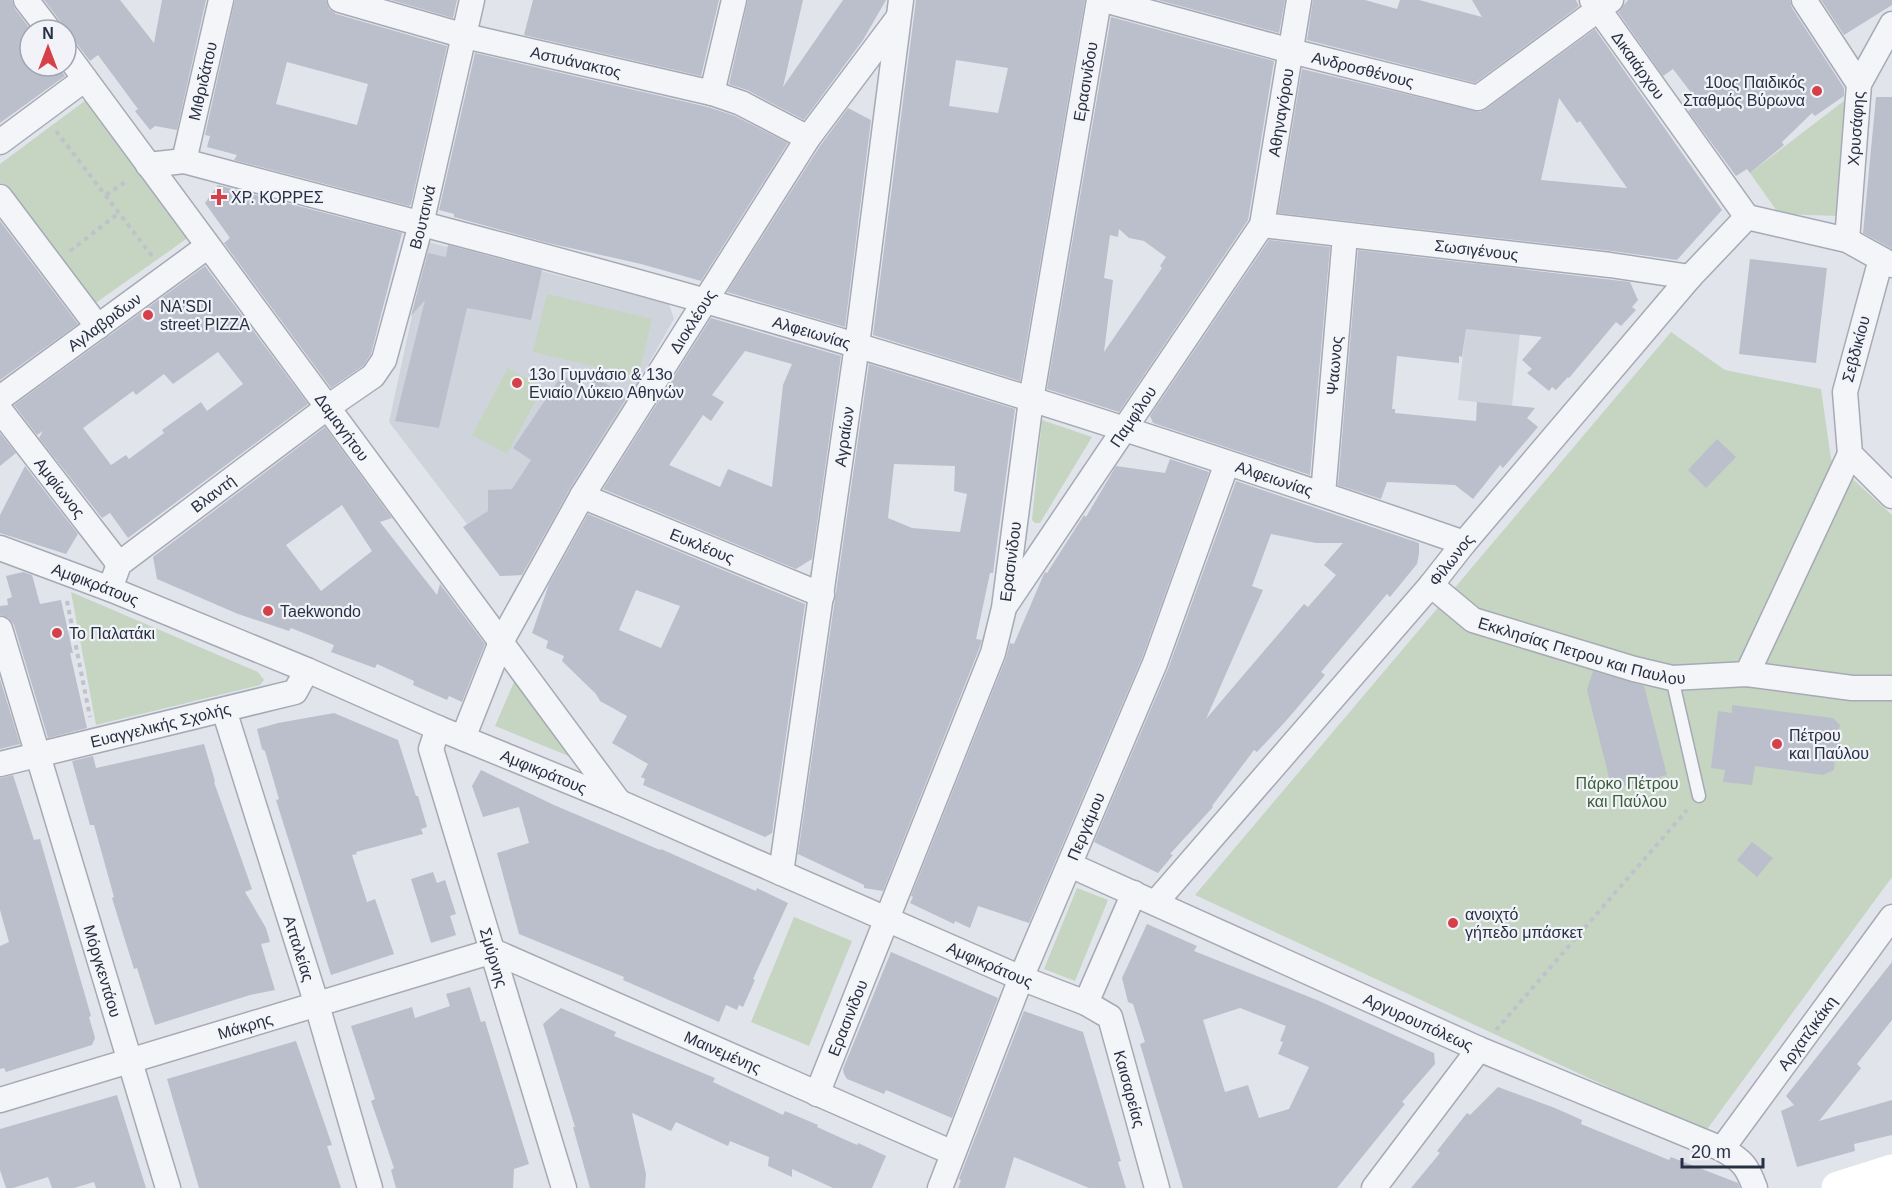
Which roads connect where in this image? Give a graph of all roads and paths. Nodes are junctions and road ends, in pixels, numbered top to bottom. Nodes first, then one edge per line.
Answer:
1 (26, 0) edge
2 (221, 0) edge
3 (340, 0) edge
4 (472, 0) edge
5 (734, 0) edge
6 (1101, 0) edge
7 (1299, 0) edge
8 (1804, 0) edge
9 (1600, 3) edge
10 (900, 8) edge
11 (40, 18) edge
12 (1892, 24) edge
13 (465, 36) junction
14 (1291, 51) junction
15 (78, 69) edge
16 (85, 79) junction
17 (1858, 84) junction
18 (712, 93) junction
19 (41, 112) junction
20 (808, 138) junction
21 (0, 142) edge
22 (184, 161) junction
23 (148, 165) junction
24 (0, 197) edge
25 (119, 213) junction
26 (1747, 217) junction
27 (420, 224) junction
28 (1262, 225) junction
29 (1345, 236) junction
30 (1847, 240) junction
31 (208, 246) junction
32 (1886, 262) edge
33 (51, 266) junction
34 (168, 276) junction
35 (1690, 277) junction
36 (705, 301) junction
37 (98, 327) junction
38 (857, 345) junction
39 (0, 398) edge
40 (1031, 399) junction
41 (328, 407) junction
42 (0, 410) edge
43 (1125, 428) junction
44 (1850, 454) junction
45 (1227, 463) junction
46 (1323, 494) junction
47 (582, 496) junction
48 (1892, 496) edge
49 (1464, 543) junction
50 (0, 548) edge
51 (119, 564) junction
52 (62, 571) junction
53 (1431, 585) junction
54 (110, 589) junction
55 (822, 595) junction
56 (1004, 608) junction
57 (0, 629) edge
58 (501, 642) junction
59 (307, 670) junction
60 (1748, 674) junction
61 (1672, 678) junction
62 (1892, 688) edge
63 (224, 710) junction
64 (438, 728) junction
65 (463, 738) junction
66 (95, 741) junction
67 (37, 755) junction
68 (0, 764) edge
69 (1699, 796) joint
70 (619, 802) junction
71 (1070, 865) junction
72 (782, 873) junction
73 (1145, 898) junction
74 (1892, 917) edge
75 (887, 919) junction
76 (493, 951) junction
77 (1021, 978) junction
78 (1086, 1003) junction
79 (316, 1005) junction
80 (1479, 1049) junction
81 (130, 1061) junction
82 (817, 1094) junction
83 (0, 1100) edge
84 (1722, 1149) junction
85 (953, 1153) junction
86 (1892, 1171) edge
87 (168, 1188) edge
88 (370, 1188) edge
89 (564, 1188) edge
90 (940, 1188) edge
91 (1157, 1188) edge
92 (1374, 1188) edge
93 (1755, 1188) edge
94 (1838, 1188) edge

1 - 11 street
2 - 22 street, Μιθριδάτου
3 - 13 street, Αστυάνακτος
4 - 13 street, Βουτσινά
5 - 18 street
6 - 14 street, Ανδροσθένους
6 - 40 street, Ερασινίδου
7 - 14 street, Αθηναγόρου
8 - 17 street
9 - 14 street, Ανδροσθένους
9 - 26 street, Δικαιάρχου
10 - 20 street, Διοκλέους
10 - 38 street, Αγραίων
12 - 17 street, Χρυσάφης
13 - 18 street, Αστυάνακτος
13 - 27 street, Βουτσινά
14 - 28 street, Αθηναγόρου
15 - 16 street, Δαμαγήτου
16 - 19 street
16 - 23 street, Δαμαγήτου
17 - 30 street, Χρυσάφης
18 - 20 street, Αστυάνακτος
19 - 21 street
19 - 25 path
20 - 36 street, Διοκλέους
22 - 23 street, Αλφειωνίας
22 - 27 street, Αλφειωνίας
23 - 31 street, Δαμαγήτου
24 - 33 street
25 - 33 path
25 - 34 path
26 - 30 street
26 - 35 street, Φίλωνος
27 - 36 street, Αλφειωνίας
27 - 41 street, Βουτσινά
28 - 29 street, Σωσιγένους
28 - 43 street, Παμφίλου
29 - 35 street, Σωσιγένους
29 - 46 street, Ψαωνος
30 - 32 street
31 - 34 street, Αγλαβριδων
31 - 41 street, Δαμαγήτου
32 - 44 street, Σεβδικίου
33 - 37 street
34 - 37 street, Αγλαβριδων
35 - 49 street, Φίλωνος
36 - 38 street, Αλφειωνίας
36 - 47 street, Διοκλέους
37 - 39 street, Αγλαβριδων
38 - 40 street, Αλφειωνίας
38 - 55 street, Αγραίων
40 - 43 street, Αλφειωνίας
40 - 56 street, Ερασινίδου
41 - 51 street, Βλαντή
41 - 58 street, Δαμαγήτου
42 - 51 street, Αμφίωνος
43 - 45 street, Αλφειωνίας
43 - 56 street, Παμφίλου
44 - 48 street
44 - 60 street
45 - 46 street, Αλφειωνίας
45 - 71 street, Περγάμου
46 - 49 street, Αλφειωνίας
47 - 55 street, Ευκλέους
47 - 58 street, Διοκλέους
49 - 53 street, Φίλωνος
50 - 52 street, Αμφικράτους
51 - 54 street
52 - 54 street, Αμφικράτους
52 - 66 path
53 - 61 street, Εκκλησίας Πετρου και Παυλου
53 - 73 street, Φίλωνος
54 - 59 street, Αμφικράτους
55 - 72 street, Αγραίων
56 - 75 street, Ερασινίδου
57 - 67 street, Μόργκεντάου
58 - 65 street, Διοκλέους
58 - 70 street, Δαμαγήτου
59 - 63 street, Ευαγγελικής Σχολής
59 - 64 street, Αμφικράτους
60 - 61 street, Εκκλησίας Πετρου και Παυλου
60 - 62 street, Εκκλησίας Πετρου και Παυλου
61 - 69 lane
63 - 66 street, Ευαγγελικής Σχολής
63 - 79 street, Ατταλείας
64 - 65 street, Αμφικράτους
64 - 76 street, Σμύρνης
65 - 70 street, Αμφικράτους
66 - 67 street, Ευαγγελικής Σχολής
67 - 68 street, Ευαγγελικής Σχολής
67 - 81 street, Μόργκεντάου
69 - 80 path
70 - 72 street, Αμφικράτους
71 - 73 street, Αργυρουπόλεως
71 - 77 street, Περγάμου
72 - 75 street, Αμφικράτους
73 - 78 street, Φίλωνος
73 - 80 street, Αργυρουπόλεως
74 - 84 street, Αρχατζικάκη
75 - 77 street, Αμφικράτους
75 - 82 street, Ερασινίδου
76 - 79 street, Μάκρης
76 - 82 street, Μαινεμένης
76 - 89 street, Σμύρνης
77 - 78 street, Αμφικράτους
77 - 85 street, Περγάμου
78 - 91 street, Καισαρείας
79 - 81 street, Μάκρης
79 - 88 street, Ατταλείας
80 - 84 street, Αργυρουπόλεως
80 - 92 street
81 - 83 street, Μάκρης
81 - 87 street, Μόργκεντάου
82 - 85 street, Μαινεμένης
84 - 93 street, Αργυρουπόλεως
85 - 90 street, Περγάμου
86 - 94 street

